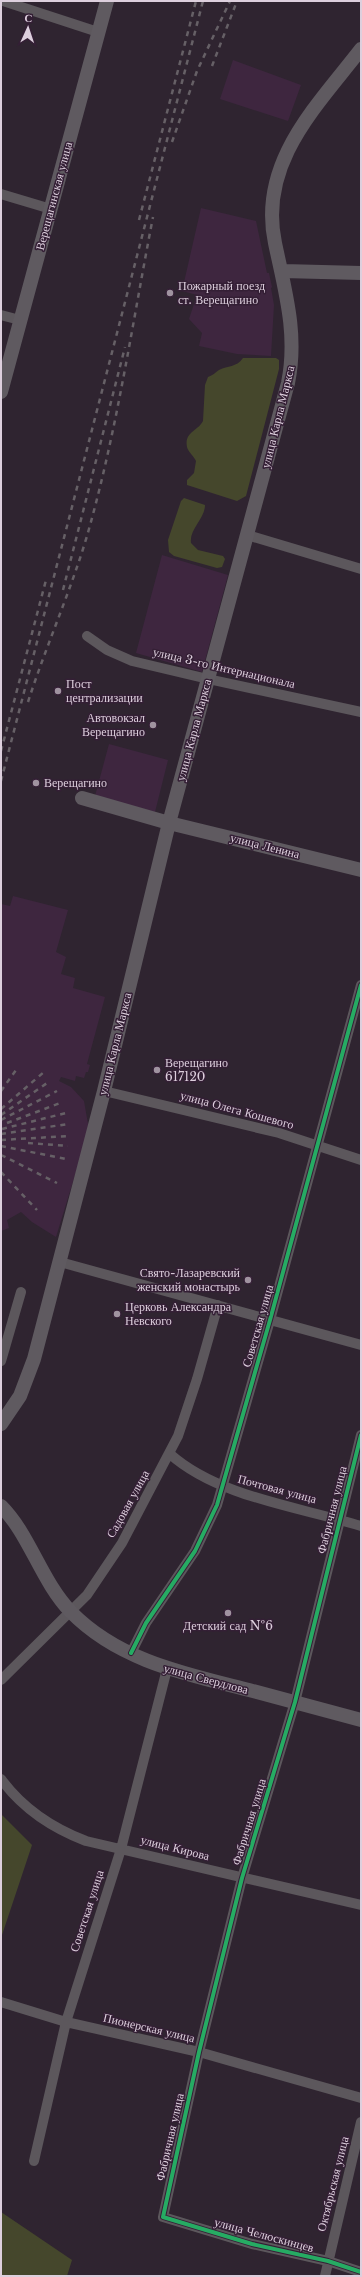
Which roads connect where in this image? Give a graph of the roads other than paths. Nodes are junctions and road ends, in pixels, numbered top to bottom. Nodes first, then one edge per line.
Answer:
1 (3, 1) edge
2 (107, 1) edge
3 (98, 32) junction
4 (361, 49) edge
5 (1, 194) edge
6 (51, 209) junction
7 (283, 271) junction
8 (361, 273) edge
9 (1, 315) edge
10 (20, 320) junction
11 (1, 392) edge
12 (247, 535) junction
13 (361, 569) edge
14 (87, 636) dead end
15 (208, 679) junction
16 (361, 712) edge
17 (82, 798) dead end
18 (169, 823) junction
19 (361, 870) edge
20 (361, 985) edge
21 (104, 1091) junction
22 (317, 1146) junction
23 (361, 1160) edge
24 (60, 1262) junction
25 (21, 1292) dead end
26 (218, 1305) junction
27 (270, 1320) junction
28 (361, 1345) edge
29 (1, 1361) edge
30 (3, 1419) edge
31 (361, 1436) edge
32 (170, 1454) junction
33 (222, 1487) junction
34 (1, 1506) edge
35 (339, 1519) junction
36 (361, 1526) edge
37 (72, 1612) junction
38 (131, 1653) junction
39 (167, 1670) junction
40 (1, 1680) edge
41 (295, 1702) junction
42 (361, 1720) edge
43 (1, 1779) edge
44 (121, 1849) junction
45 (242, 1878) junction
46 (361, 1905) edge
47 (1, 2002) edge
48 (66, 2022) junction
49 (199, 2052) junction
50 (361, 2098) edge
51 (361, 2122) edge
52 (34, 2161) dead end
53 (163, 2217) joint
54 (328, 2261) junction
55 (361, 2272) edge
56 (324, 2276) edge

1 - 3 street
2 - 3 main road, Верещагинская улица
3 - 6 main road, Верещагинская улица
4 - 7 main road, улица Карла Маркса
5 - 6 street
6 - 10 main road, Верещагинская улица
7 - 8 main road
7 - 12 main road, улица Карла Маркса
9 - 10 street
10 - 11 main road, Верещагинская улица
12 - 13 street
12 - 15 main road, улица Карла Маркса
14 - 15 street, улица 3-го Интернационала
15 - 16 street, улица 3-го Интернационала
15 - 18 main road, улица Карла Маркса
17 - 18 main road, улица Ленина
18 - 19 main road, улица Ленина
18 - 21 main road, улица Карла Маркса
20 - 22 street, Советская улица
21 - 22 street, улица Олега Кошевого
21 - 24 main road, улица Карла Маркса
22 - 23 street, улица Олега Кошевого
22 - 27 street, Советская улица
24 - 26 street
24 - 30 main road, улица Карла Маркса
25 - 29 street
26 - 27 street
26 - 32 street, Садовая улица
27 - 28 street
27 - 33 street, Советская улица
31 - 35 street, Фабричная улица
32 - 33 street, Почтовая улица
32 - 37 street, Садовая улица
33 - 35 street, Почтовая улица
33 - 38 street, Советская улица
34 - 37 main road, улица Свердлова
35 - 36 street, Почтовая улица
35 - 41 street, Фабричная улица
37 - 38 main road, улица Свердлова
37 - 40 street, Садовая улица
38 - 39 main road, улица Свердлова
39 - 41 main road, улица Свердлова
39 - 44 street, Советская улица
41 - 42 main road, улица Свердлова
41 - 45 street, Фабричная улица
43 - 44 street, улица Кирова
44 - 45 street, улица Кирова
44 - 48 street, Советская улица
45 - 46 street, улица Кирова
45 - 49 street, Фабричная улица
47 - 48 street, Пионерская улица
48 - 49 street, Пионерская улица
48 - 52 street, Советская улица
49 - 50 street, Пионерская улица
49 - 53 street, Фабричная улица
51 - 54 street, Октябрьская улица
53 - 54 street, улица Челюскинцев
54 - 55 street, улица Челюскинцев
54 - 56 street, Октябрьская улица

